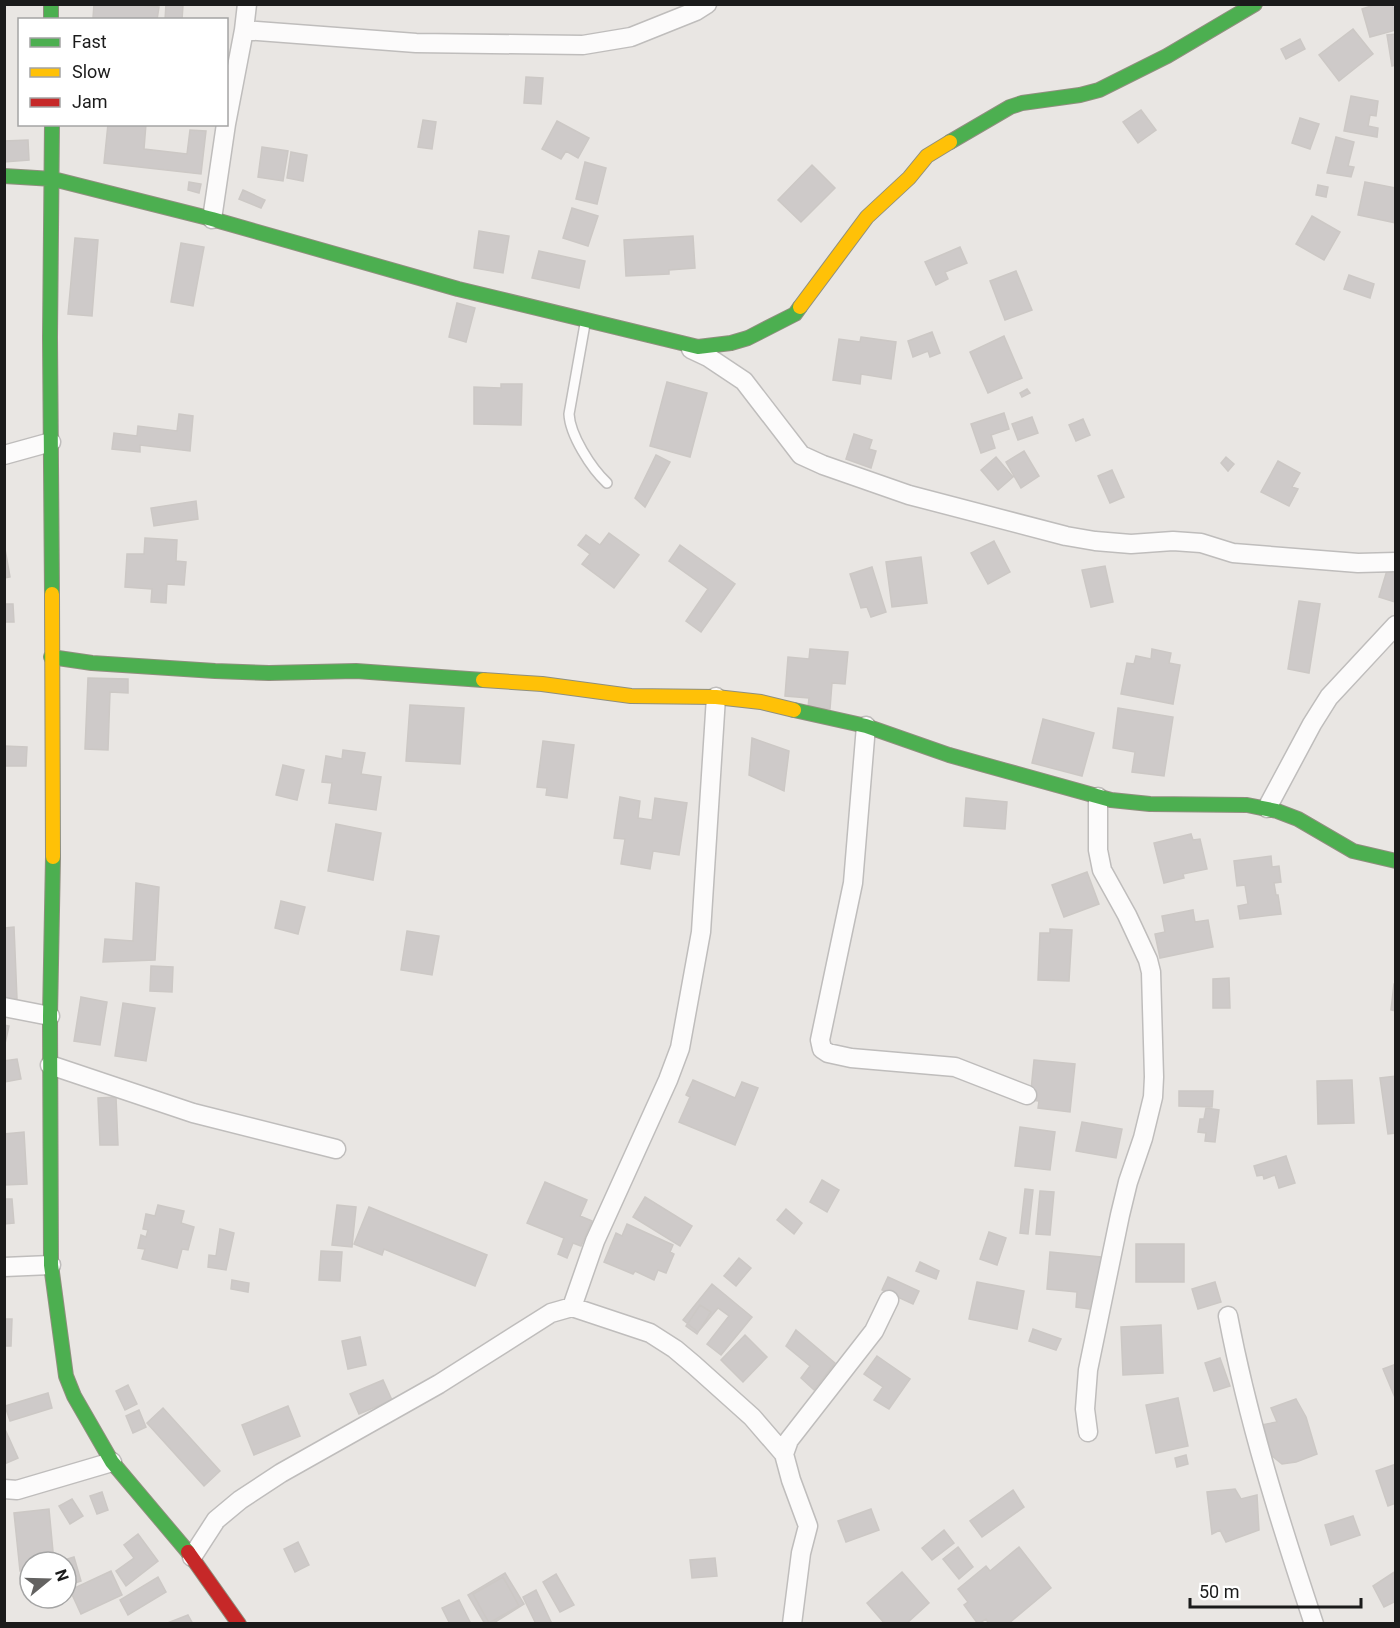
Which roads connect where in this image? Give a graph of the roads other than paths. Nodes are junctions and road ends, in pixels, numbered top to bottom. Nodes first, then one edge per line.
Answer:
1 (247, 4) edge
2 (707, 4) edge
3 (1244, 7) edge
4 (244, 30) junction
5 (228, 114) edge
6 (52, 126) edge
7 (226, 126) edge
8 (4, 176) edge
9 (53, 179) junction
10 (212, 219) junction
11 (585, 320) junction
12 (676, 343) junction
13 (51, 442) junction
14 (4, 455) edge
15 (607, 483) dead end
16 (1395, 562) edge
17 (1395, 625) edge
18 (51, 657) junction
19 (716, 697) junction
20 (866, 726) junction
21 (1098, 797) junction
22 (1267, 808) junction
23 (1395, 861) edge
24 (4, 1007) edge
25 (50, 1016) junction
26 (50, 1065) junction
27 (1027, 1095) dead end
28 (336, 1149) dead end
29 (51, 1265) junction
30 (4, 1267) edge
31 (889, 1300) dead end
32 (572, 1307) junction
33 (1228, 1316) dead end
34 (1088, 1432) dead end
35 (784, 1454) junction
36 (112, 1462) junction
37 (4, 1489) edge
38 (192, 1557) junction
39 (239, 1623) edge
40 (792, 1623) edge
41 (1314, 1623) edge

1 - 4 street
2 - 4 street
3 - 12 street
4 - 5 street
6 - 9 street
7 - 10 street
8 - 9 street
9 - 10 street
9 - 13 street
10 - 11 street
11 - 12 street
11 - 15 lane
12 - 16 street
13 - 14 street
13 - 18 street
17 - 22 street
18 - 19 street
18 - 25 street
19 - 20 street
19 - 32 street
20 - 21 street
20 - 27 street
21 - 22 street
21 - 34 street
22 - 23 street
24 - 25 street
25 - 26 street
26 - 28 street
26 - 29 street
29 - 30 street
29 - 36 street
31 - 35 street
32 - 35 street
32 - 38 street
33 - 41 street
35 - 40 street
36 - 37 street
36 - 38 street
38 - 39 street

